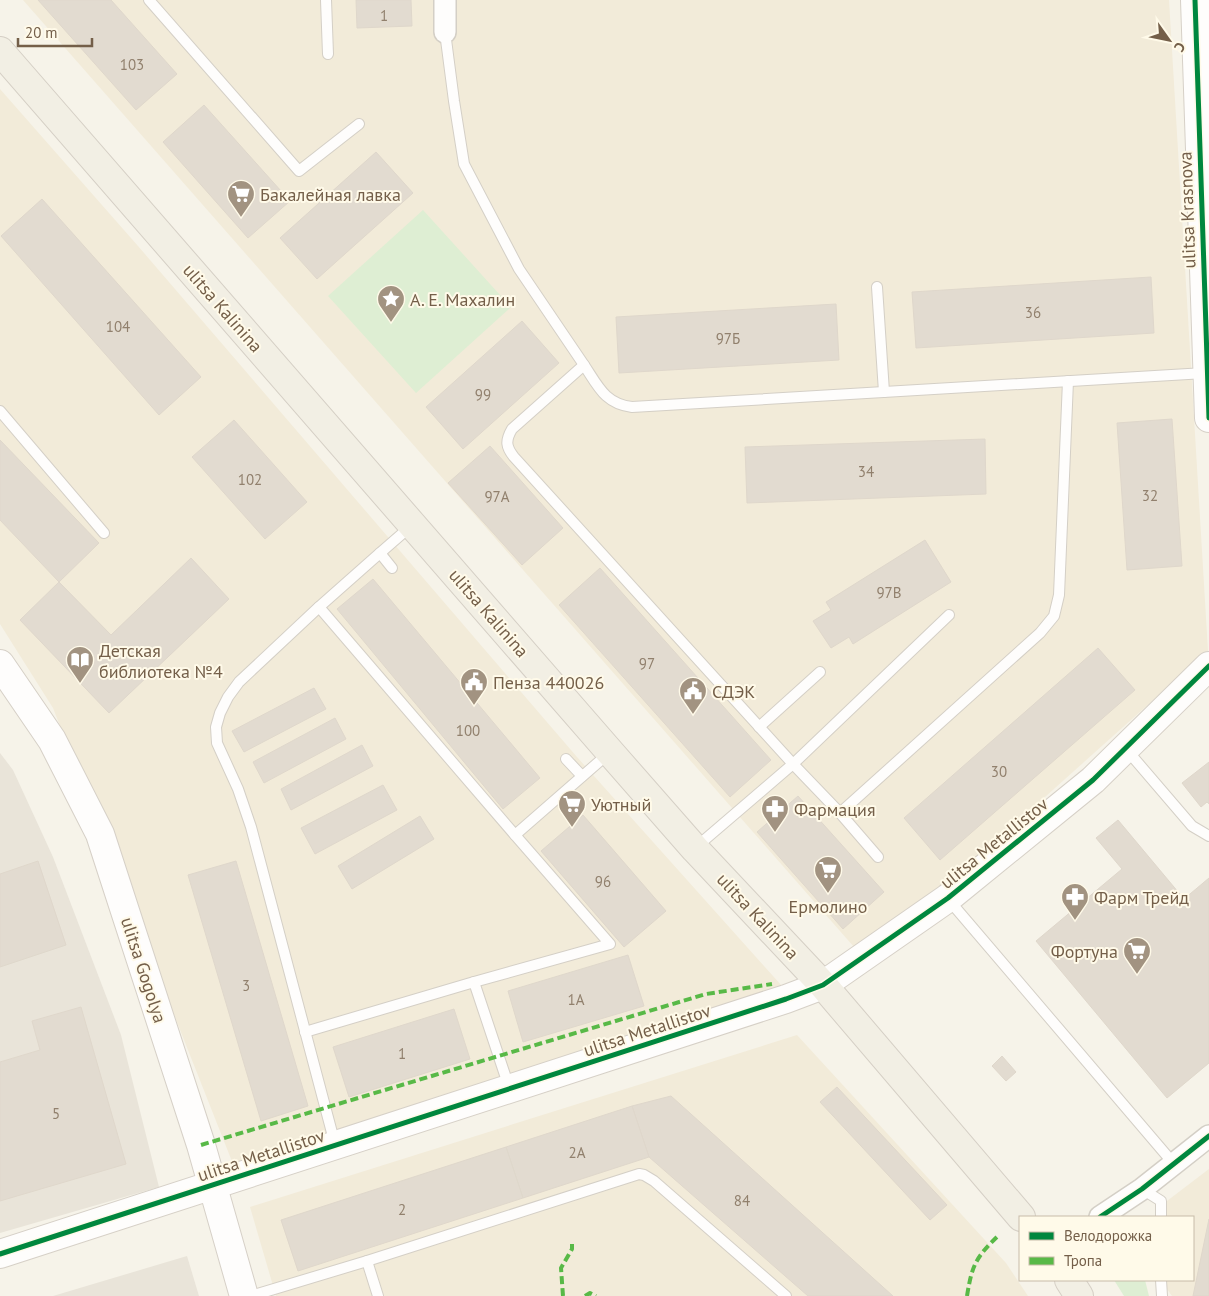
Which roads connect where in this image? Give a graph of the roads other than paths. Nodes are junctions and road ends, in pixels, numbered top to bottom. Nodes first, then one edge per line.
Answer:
1 (149, 0) edge
2 (326, 0) edge
3 (445, 0) edge
4 (1195, 0) edge
5 (445, 32) joint
6 (0, 51) edge
7 (328, 54) dead end
8 (359, 124) dead end
9 (877, 287) dead end
10 (584, 365) junction
11 (1206, 373) junction
12 (1068, 381) junction
13 (884, 392) junction
14 (0, 411) edge
15 (1209, 418) edge
16 (412, 526) junction
17 (104, 533) dead end
18 (380, 553) junction
19 (392, 568) dead end
20 (319, 607) junction
21 (949, 615) dead end
22 (0, 664) edge
23 (1209, 666) edge
24 (820, 672) dead end
25 (759, 727) junction
26 (1126, 748) junction
27 (610, 752) junction
28 (566, 759) dead end
29 (792, 764) junction
30 (582, 776) junction
31 (840, 813) junction
32 (515, 835) junction
33 (1209, 836) edge
34 (695, 849) junction
35 (878, 857) dead end
36 (948, 898) junction
37 (474, 982) junction
38 (823, 985) junction
39 (305, 1032) junction
40 (510, 1090) junction
41 (1209, 1136) edge
42 (335, 1146) junction
43 (1174, 1164) junction
44 (213, 1185) junction
45 (1142, 1189) junction
46 (1020, 1216) edge
47 (1102, 1216) edge
48 (1161, 1216) edge
49 (0, 1254) edge
50 (367, 1261) junction
51 (1070, 1281) edge
52 (1160, 1281) edge
53 (244, 1296) edge
54 (251, 1296) edge
55 (378, 1296) edge
56 (786, 1296) edge
57 (1080, 1296) edge
58 (1162, 1296) edge

1 - 8 lane
2 - 7 lane
3 - 5 street
4 - 11 street, ulitsa Krasnova
5 - 10 lane
6 - 16 main road, ulitsa Kalinina
9 - 13 lane
10 - 13 lane
10 - 25 lane
11 - 12 lane
11 - 15 street, ulitsa Krasnova
12 - 13 lane
12 - 31 lane
14 - 17 lane
16 - 18 lane
16 - 27 main road, ulitsa Kalinina
18 - 19 lane
18 - 20 lane
20 - 32 lane
20 - 39 lane
21 - 29 lane
22 - 44 street, ulitsa Gogolya
23 - 26 street, ulitsa Metallistov
24 - 25 lane
25 - 29 lane
26 - 33 lane
26 - 36 street, ulitsa Metallistov
27 - 30 lane
27 - 34 main road, ulitsa Kalinina
28 - 30 lane
29 - 31 lane
29 - 34 lane
30 - 32 lane
31 - 35 lane
32 - 37 lane
34 - 38 main road, ulitsa Kalinina
36 - 38 street, ulitsa Metallistov
36 - 43 lane
37 - 39 lane
37 - 40 lane
38 - 40 street, ulitsa Metallistov
38 - 46 main road, ulitsa Kalinina
39 - 42 lane
40 - 42 street, ulitsa Metallistov
41 - 43 street
42 - 44 street, ulitsa Metallistov
43 - 45 street
44 - 49 street, ulitsa Metallistov
44 - 53 street, ulitsa Gogolya
45 - 47 street
45 - 48 lane
50 - 54 lane
50 - 55 lane
50 - 56 lane
51 - 57 main road
52 - 58 lane

